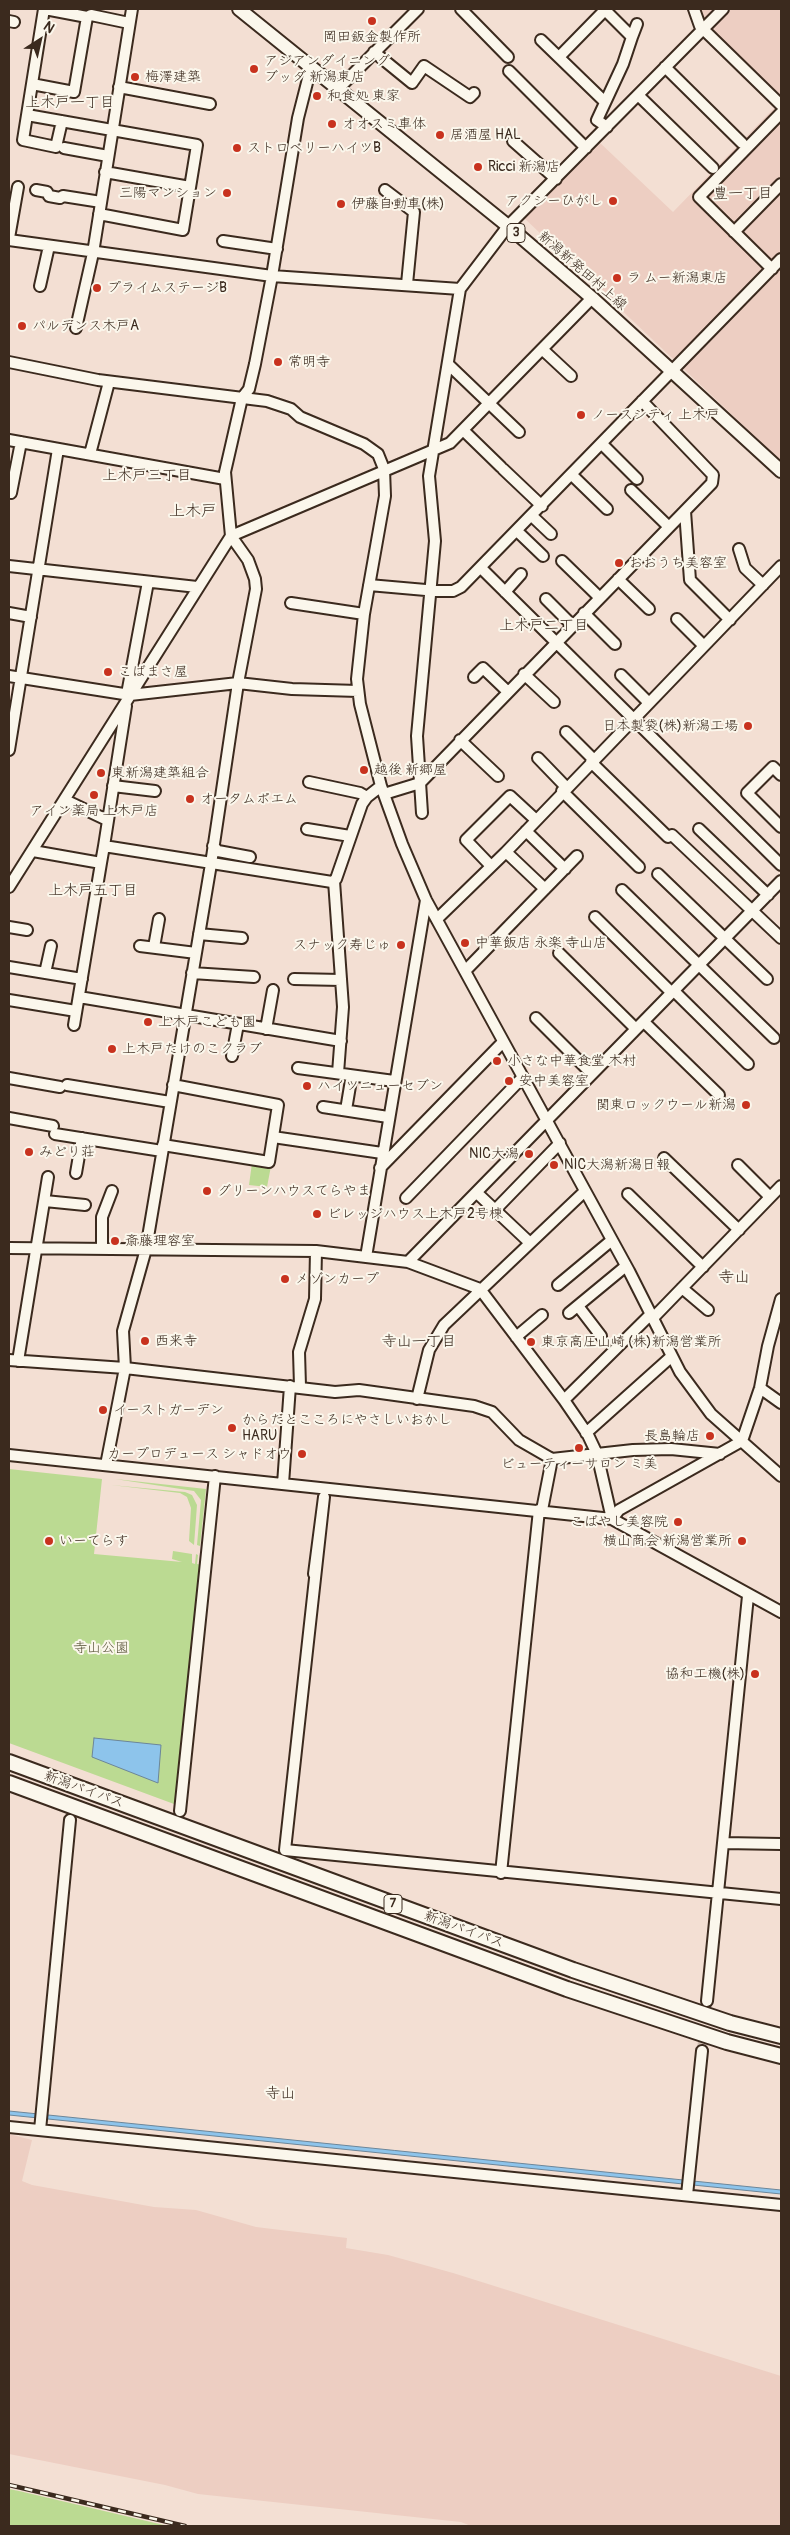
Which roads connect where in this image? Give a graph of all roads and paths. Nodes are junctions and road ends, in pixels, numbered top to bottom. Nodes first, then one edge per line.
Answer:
1 (45, 9) edge
2 (132, 9) edge
3 (239, 9) edge
4 (418, 9) edge
5 (461, 9) edge
6 (604, 9) edge
7 (694, 9) edge
8 (723, 9) edge
9 (91, 14) edge
10 (129, 22) junction
11 (637, 24) dead end
12 (703, 29) junction
13 (632, 37) junction
14 (541, 40) dead end
15 (374, 52) junction
16 (508, 56) dead end
17 (559, 57) junction
18 (311, 66) junction
19 (666, 67) junction
20 (508, 71) dead end
21 (32, 84) junction
22 (119, 87) junction
23 (339, 88) junction
24 (474, 93) dead end
25 (638, 95) junction
26 (605, 102) junction
27 (210, 104) dead end
28 (781, 105) edge
29 (781, 113) edge
30 (27, 115) junction
31 (62, 121) junction
32 (607, 128) junction
33 (112, 129) junction
34 (513, 141) dead end
35 (742, 143) dead end
36 (64, 148) dead end
37 (586, 148) junction
38 (108, 156) junction
39 (712, 168) dead end
40 (105, 172) junction
41 (556, 179) junction
42 (781, 184) edge
43 (18, 187) dead end
44 (190, 187) junction
45 (36, 190) dead end
46 (385, 190) dead end
47 (101, 202) junction
48 (99, 214) junction
49 (508, 226) junction
50 (734, 232) junction
51 (9, 239) edge
52 (223, 241) dead end
53 (49, 246) junction
54 (276, 249) junction
55 (93, 253) junction
56 (777, 265) edge
57 (272, 276) junction
58 (407, 284) junction
59 (40, 286) dead end
60 (460, 289) junction
61 (592, 298) junction
62 (76, 328) dead end
63 (542, 349) junction
64 (9, 362) edge
65 (449, 365) junction
66 (671, 371) junction
67 (571, 376) dead end
68 (109, 382) junction
69 (242, 398) junction
70 (642, 401) junction
71 (489, 403) junction
72 (463, 430) junction
73 (519, 432) dead end
74 (9, 440) edge
75 (21, 442) junction
76 (602, 444) junction
77 (58, 448) junction
78 (434, 449) junction
79 (90, 454) junction
80 (384, 469) junction
81 (781, 471) edge
82 (572, 475) junction
83 (225, 479) junction
84 (638, 479) dead end
85 (631, 490) dead end
86 (11, 493) dead end
87 (542, 506) junction
88 (607, 510) dead end
89 (685, 511) junction
90 (532, 516) junction
91 (669, 527) junction
92 (517, 531) junction
93 (552, 534) dead end
94 (230, 536) junction
95 (739, 549) dead end
96 (543, 556) dead end
97 (562, 561) dead end
98 (9, 566) edge
99 (781, 566) edge
100 (481, 568) junction
101 (38, 571) junction
102 (522, 574) dead end
103 (618, 579) junction
104 (148, 582) junction
105 (763, 584) junction
106 (369, 585) junction
107 (197, 588) junction
108 (431, 590) junction
109 (505, 592) junction
110 (599, 597) junction
111 (546, 599) dead end
112 (291, 603) dead end
113 (649, 609) dead end
114 (9, 613) edge
115 (584, 613) junction
116 (364, 614) junction
117 (31, 617) junction
118 (677, 620) dead end
119 (730, 620) junction
120 (572, 625) junction
121 (555, 642) junction
122 (615, 644) dead end
123 (704, 646) junction
124 (134, 656) junction
125 (149, 665) junction
126 (524, 674) junction
127 (621, 675) dead end
128 (9, 676) edge
129 (474, 677) dead end
130 (21, 678) junction
131 (238, 683) junction
132 (358, 691) junction
133 (507, 691) junction
134 (128, 696) junction
135 (554, 702) dead end
136 (649, 703) junction
137 (634, 719) junction
138 (566, 732) dead end
139 (460, 740) junction
140 (9, 750) edge
141 (538, 758) dead end
142 (592, 761) junction
143 (781, 775) edge
144 (498, 776) dead end
145 (309, 782) dead end
146 (420, 783) junction
147 (114, 786) junction
148 (564, 789) junction
149 (155, 790) dead end
150 (383, 790) junction
151 (367, 796) junction
152 (65, 800) junction
153 (422, 813) dead end
154 (107, 820) junction
155 (536, 820) junction
156 (781, 827) edge
157 (307, 829) dead end
158 (700, 829) dead end
159 (526, 831) junction
160 (350, 836) junction
161 (104, 846) junction
162 (213, 846) junction
163 (32, 851) junction
164 (506, 852) junction
165 (250, 856) dead end
166 (577, 856) dead end
167 (101, 863) junction
168 (210, 864) junction
169 (781, 865) edge
170 (491, 866) junction
171 (639, 866) dead end
172 (565, 869) junction
173 (658, 874) dead end
174 (334, 881) junction
175 (781, 881) edge
176 (9, 887) edge
177 (545, 889) junction
178 (622, 890) dead end
179 (768, 895) junction
180 (426, 900) junction
181 (752, 911) junction
182 (595, 917) dead end
183 (159, 919) dead end
184 (437, 919) junction
185 (9, 927) edge
186 (27, 930) dead end
187 (199, 934) junction
188 (242, 938) dead end
189 (725, 938) junction
190 (781, 938) edge
191 (51, 946) dead end
192 (140, 946) dead end
193 (154, 948) junction
194 (196, 953) junction
195 (559, 953) dead end
196 (699, 965) junction
197 (9, 967) edge
198 (465, 971) junction
199 (45, 973) junction
200 (192, 973) junction
201 (254, 977) dead end
202 (82, 979) junction
203 (294, 979) dead end
204 (767, 979) dead end
205 (341, 980) junction
206 (273, 990) dead end
207 (673, 992) junction
208 (78, 997) junction
209 (9, 1000) edge
210 (76, 1011) junction
211 (184, 1016) junction
212 (536, 1018) dead end
213 (238, 1024) junction
214 (74, 1025) dead end
215 (640, 1025) junction
216 (266, 1029) junction
217 (774, 1038) dead end
218 (342, 1041) junction
219 (503, 1042) junction
220 (232, 1056) dead end
221 (748, 1064) dead end
222 (298, 1068) dead end
223 (338, 1073) junction
224 (592, 1074) junction
225 (523, 1077) junction
226 (9, 1078) edge
227 (351, 1080) dead end
228 (394, 1081) junction
229 (173, 1086) junction
230 (719, 1094) dead end
231 (170, 1102) junction
232 (323, 1106) dead end
233 (346, 1110) junction
234 (9, 1118) edge
235 (388, 1118) junction
236 (547, 1120) junction
237 (273, 1137) junction
238 (82, 1138) junction
239 (560, 1143) junction
240 (163, 1148) junction
241 (382, 1153) junction
242 (664, 1158) dead end
243 (738, 1165) dead end
244 (380, 1168) junction
245 (76, 1173) dead end
246 (48, 1177) dead end
247 (781, 1186) edge
248 (112, 1191) dead end
249 (585, 1191) junction
250 (477, 1192) junction
251 (628, 1194) dead end
252 (770, 1197) junction
253 (406, 1198) dead end
254 (44, 1201) junction
255 (85, 1205) dead end
256 (495, 1210) junction
257 (738, 1230) junction
258 (612, 1240) junction
259 (529, 1242) junction
260 (9, 1248) edge
261 (102, 1248) junction
262 (36, 1249) junction
263 (146, 1249) junction
264 (316, 1251) junction
265 (366, 1257) junction
266 (408, 1262) junction
267 (626, 1266) junction
268 (703, 1267) junction
269 (558, 1285) dead end
270 (682, 1288) junction
271 (480, 1289) junction
272 (781, 1299) edge
273 (578, 1306) junction
274 (708, 1310) dead end
275 (569, 1313) dead end
276 (542, 1314) dead end
277 (652, 1316) junction
278 (600, 1336) dead end
279 (516, 1337) junction
280 (672, 1356) junction
281 (13, 1360) edge
282 (125, 1368) junction
283 (295, 1386) junction
284 (760, 1388) junction
285 (417, 1398) junction
286 (564, 1400) junction
287 (781, 1403) edge
288 (586, 1433) junction
289 (742, 1441) junction
290 (597, 1454) junction
291 (720, 1454) junction
292 (9, 1455) edge
293 (552, 1459) junction
294 (106, 1466) junction
295 (215, 1476) junction
296 (781, 1476) edge
297 (283, 1484) junction
298 (540, 1510) junction
299 (612, 1519) junction
300 (314, 1574) dead end
301 (748, 1596) junction
302 (781, 1612) edge
303 (9, 1762) edge
304 (9, 1783) edge
305 (180, 1811) dead end
306 (70, 1820) dead end
307 (724, 1842) junction
308 (781, 1844) edge
309 (501, 1873) junction
310 (719, 1893) junction
311 (781, 1899) edge
312 (706, 2001) tunnel mouth
313 (781, 2036) edge
314 (702, 2051) tunnel mouth
315 (781, 2056) edge
316 (40, 2120) junction
317 (9, 2128) edge
318 (686, 2195) junction
319 (781, 2205) edge

1 - 9 street
1 - 21 street
2 - 10 street
3 - 18 main road, 新潟新発田村上線 / 3
4 - 15 street
5 - 16 street
6 - 13 street
6 - 17 street
7 - 12 street
8 - 12 street
9 - 10 street
9 - 21 street
10 - 22 street
11 - 13 street
12 - 19 street
12 - 28 street
13 - 26 street
14 - 17 street
15 - 23 street
15 - 24 street
17 - 26 street
18 - 23 main road, 新潟新発田村上線 / 3
18 - 54 street
19 - 25 street
19 - 35 street
20 - 37 street
21 - 30 street
22 - 27 street
22 - 33 street
23 - 49 main road, 新潟新発田村上線 / 3
25 - 32 street
25 - 39 street
26 - 32 street
29 - 50 street
30 - 31 street
30 - 31 street
31 - 33 street
32 - 37 street
33 - 38 street
33 - 44 street
34 - 41 street
36 - 38 street
37 - 41 street
38 - 40 street
40 - 44 street
40 - 47 street
41 - 49 street
42 - 50 street
43 - 51 street
44 - 48 street
45 - 47 street
46 - 58 street
47 - 48 street
48 - 55 street
49 - 60 street
49 - 61 main road, 新潟新発田村上線 / 3
50 - 56 street
51 - 53 street
52 - 54 street
53 - 55 street
53 - 59 street
54 - 57 street
55 - 57 street
55 - 62 street
56 - 66 street
57 - 58 street
57 - 69 street
58 - 60 street
60 - 65 street
61 - 63 street
61 - 66 main road, 新潟新発田村上線 / 3
63 - 67 street
63 - 71 street
64 - 68 street
65 - 71 street
65 - 78 street
66 - 70 street
66 - 81 main road, 新潟新発田村上線 / 3
68 - 69 street
68 - 79 street
69 - 80 street
69 - 83 street
70 - 76 street
70 - 89 street
71 - 72 street
71 - 73 street
72 - 78 street
72 - 87 street
74 - 75 street
75 - 77 street
75 - 86 street
76 - 82 street
76 - 84 street
77 - 79 street
77 - 101 street
78 - 80 street
78 - 108 street
79 - 83 street
80 - 94 street
80 - 106 street
82 - 87 street
82 - 88 street
83 - 94 street
85 - 91 street
87 - 90 street
89 - 91 street
89 - 119 street
90 - 92 street
90 - 93 street
91 - 103 street
92 - 96 street
92 - 100 street
94 - 107 street
94 - 131 street
95 - 105 street
97 - 110 street
98 - 101 street
99 - 105 street
100 - 108 street
100 - 109 street
101 - 104 street
101 - 117 street
102 - 109 street
103 - 110 street
103 - 113 street
104 - 107 street
104 - 124 street
105 - 119 street
106 - 108 street
106 - 116 street
107 - 125 street
108 - 146 street
109 - 121 street
110 - 115 street
111 - 120 street
112 - 116 street
114 - 117 street
115 - 120 street
115 - 122 street
116 - 132 street
117 - 130 street
118 - 123 street
119 - 123 street
120 - 121 street
121 - 126 street
121 - 137 street
123 - 136 street
124 - 125 street
124 - 134 street
125 - 134 street
126 - 133 street
126 - 135 street
127 - 136 street
128 - 130 street
129 - 133 street
130 - 134 street
130 - 140 street
131 - 132 street
131 - 134 street
131 - 162 street
132 - 150 street
133 - 139 street
134 - 147 street
134 - 152 street
136 - 137 street
137 - 142 street
137 - 169 street
138 - 142 street
139 - 144 street
139 - 146 street
141 - 148 street
142 - 148 street
142 - 181 street
143 - 156 street
145 - 151 street
146 - 150 street
146 - 153 street
147 - 149 street
147 - 154 street
148 - 155 street
148 - 171 street
150 - 151 street
150 - 180 street
151 - 160 street
152 - 154 street
152 - 163 street
154 - 161 street
155 - 159 street
155 - 170 street
157 - 160 street
158 - 179 street
159 - 164 street
159 - 172 street
160 - 174 street
161 - 167 street
161 - 168 street
162 - 165 street
162 - 168 street
163 - 167 street
163 - 176 street
164 - 170 street
164 - 177 street
166 - 172 street
167 - 202 street
168 - 174 street
168 - 187 street
170 - 184 street
172 - 177 street
173 - 189 street
174 - 205 street
175 - 179 street
177 - 198 street
178 - 196 street
179 - 181 street
180 - 184 street
180 - 228 street
181 - 189 street
181 - 190 street
182 - 207 street
183 - 193 street
184 - 198 street
185 - 186 street
187 - 188 street
187 - 194 street
189 - 196 street
189 - 204 street
191 - 199 street
192 - 193 street
193 - 194 street
194 - 200 street
195 - 215 street
196 - 207 street
196 - 217 street
197 - 199 street
198 - 219 street
199 - 202 street
200 - 201 street
200 - 211 street
202 - 208 street
203 - 205 street
205 - 218 street
206 - 216 street
207 - 215 street
207 - 221 street
208 - 210 street
208 - 211 street
209 - 210 street
210 - 214 street
211 - 213 street
211 - 229 street
212 - 224 street
213 - 216 street
213 - 220 street
215 - 224 street
215 - 230 street
216 - 218 street
218 - 223 street
219 - 225 street
219 - 244 street
222 - 223 street
223 - 228 street
224 - 236 street
225 - 236 street
225 - 253 street
226 - 231 street
227 - 233 street
228 - 235 street
229 - 231 street
229 - 237 street
231 - 240 street
232 - 233 street
233 - 235 street
234 - 238 street
235 - 241 street
236 - 239 street
236 - 250 street
237 - 240 street
237 - 241 street
238 - 240 street
238 - 245 street
239 - 249 street
239 - 256 street
240 - 263 street
241 - 244 street
242 - 257 street
243 - 252 street
244 - 265 street
246 - 254 street
247 - 252 street
248 - 261 street
249 - 258 street
249 - 259 street
250 - 256 street
250 - 266 street
251 - 268 street
252 - 257 street
254 - 255 street
254 - 262 street
256 - 259 street
257 - 268 street
258 - 267 street
258 - 269 street
259 - 271 street
260 - 262 street
261 - 262 street
261 - 263 street
262 - 281 street
263 - 264 street
263 - 282 street
264 - 265 street
264 - 283 street
265 - 266 street
266 - 271 street
267 - 273 street
267 - 277 street
268 - 270 street
270 - 274 street
270 - 277 street
271 - 279 street
271 - 285 street
272 - 284 street
273 - 275 street
273 - 278 street
276 - 279 street
277 - 280 street
277 - 286 street
279 - 286 street
280 - 288 street
280 - 289 street
281 - 282 street
282 - 283 street
282 - 294 street
283 - 285 street
283 - 297 street
284 - 287 street
284 - 289 street
285 - 293 street
286 - 288 street
288 - 290 street
289 - 291 street
289 - 296 street
290 - 291 street
290 - 293 street
290 - 299 street
291 - 299 street
292 - 294 street
293 - 298 street
294 - 295 street
295 - 297 street
295 - 305 street
297 - 298 street
298 - 299 street
298 - 309 street
299 - 301 street
300 - 309 street
301 - 302 street
301 - 307 street
303 - 313 highway, 新潟バイパス / 7
304 - 315 highway, 新潟バイパス / 7
306 - 316 street
307 - 308 street
307 - 310 street
309 - 310 street
310 - 311 street
310 - 312 street
314 - 318 street
316 - 317 street
316 - 318 street
318 - 319 street

